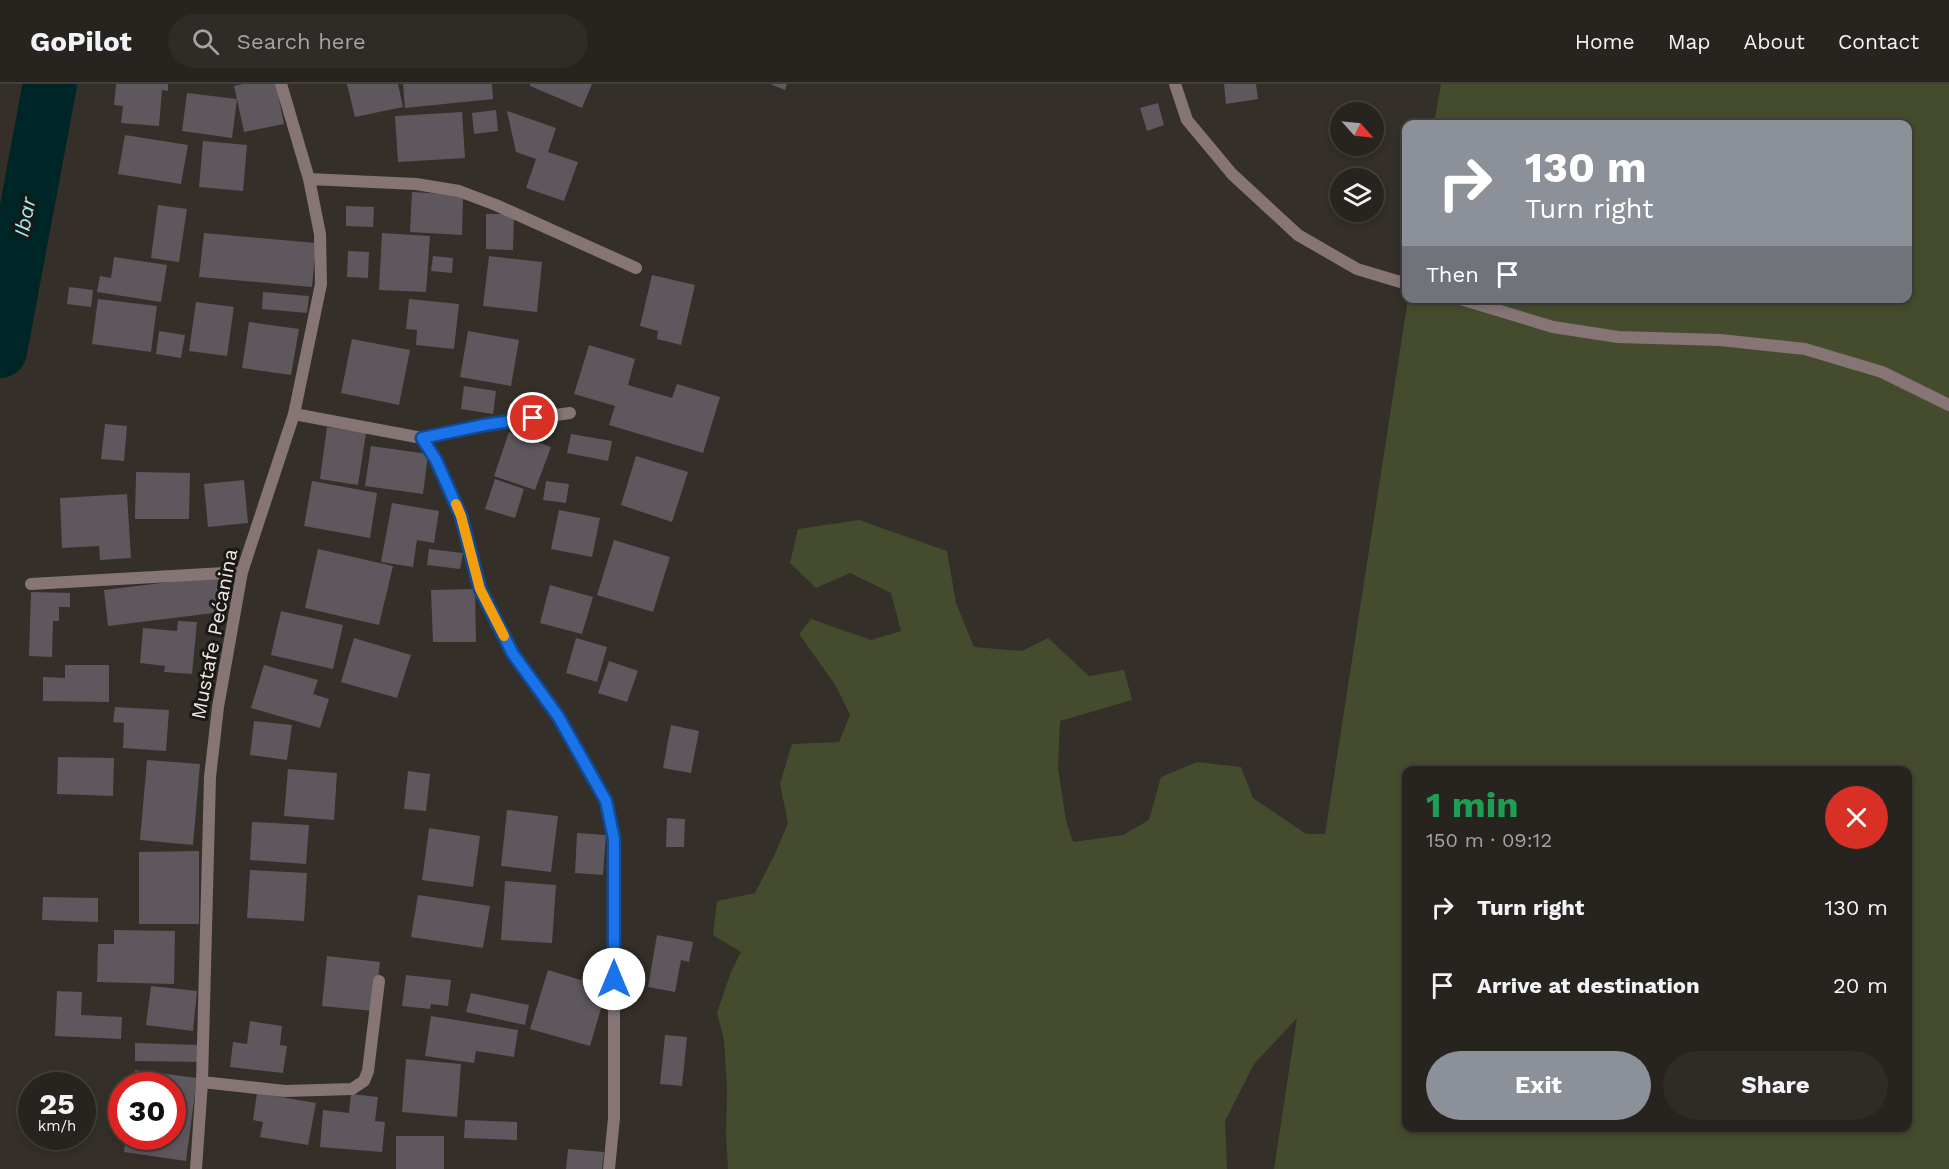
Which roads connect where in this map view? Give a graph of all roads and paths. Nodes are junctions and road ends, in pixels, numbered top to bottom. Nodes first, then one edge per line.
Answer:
1 (281, 84) edge
2 (1175, 84) edge
3 (309, 179) junction
4 (636, 268) dead end
5 (1402, 282) edge
6 (1473, 303) edge
7 (1949, 405) edge
8 (570, 413) dead end
9 (294, 414) junction
10 (422, 438) junction
11 (242, 572) junction
12 (31, 584) dead end
13 (379, 981) dead end
14 (202, 1082) junction
15 (196, 1169) edge
16 (609, 1169) edge

1 - 3 street, Mustafe Pećanina
2 - 5 street
3 - 4 street
3 - 9 street, Mustafe Pećanina
6 - 7 street
8 - 10 street
9 - 10 street
9 - 11 street, Mustafe Pećanina
10 - 16 street
11 - 12 street
11 - 14 street, Mustafe Pećanina
13 - 14 street
14 - 15 street, Mustafe Pećanina

